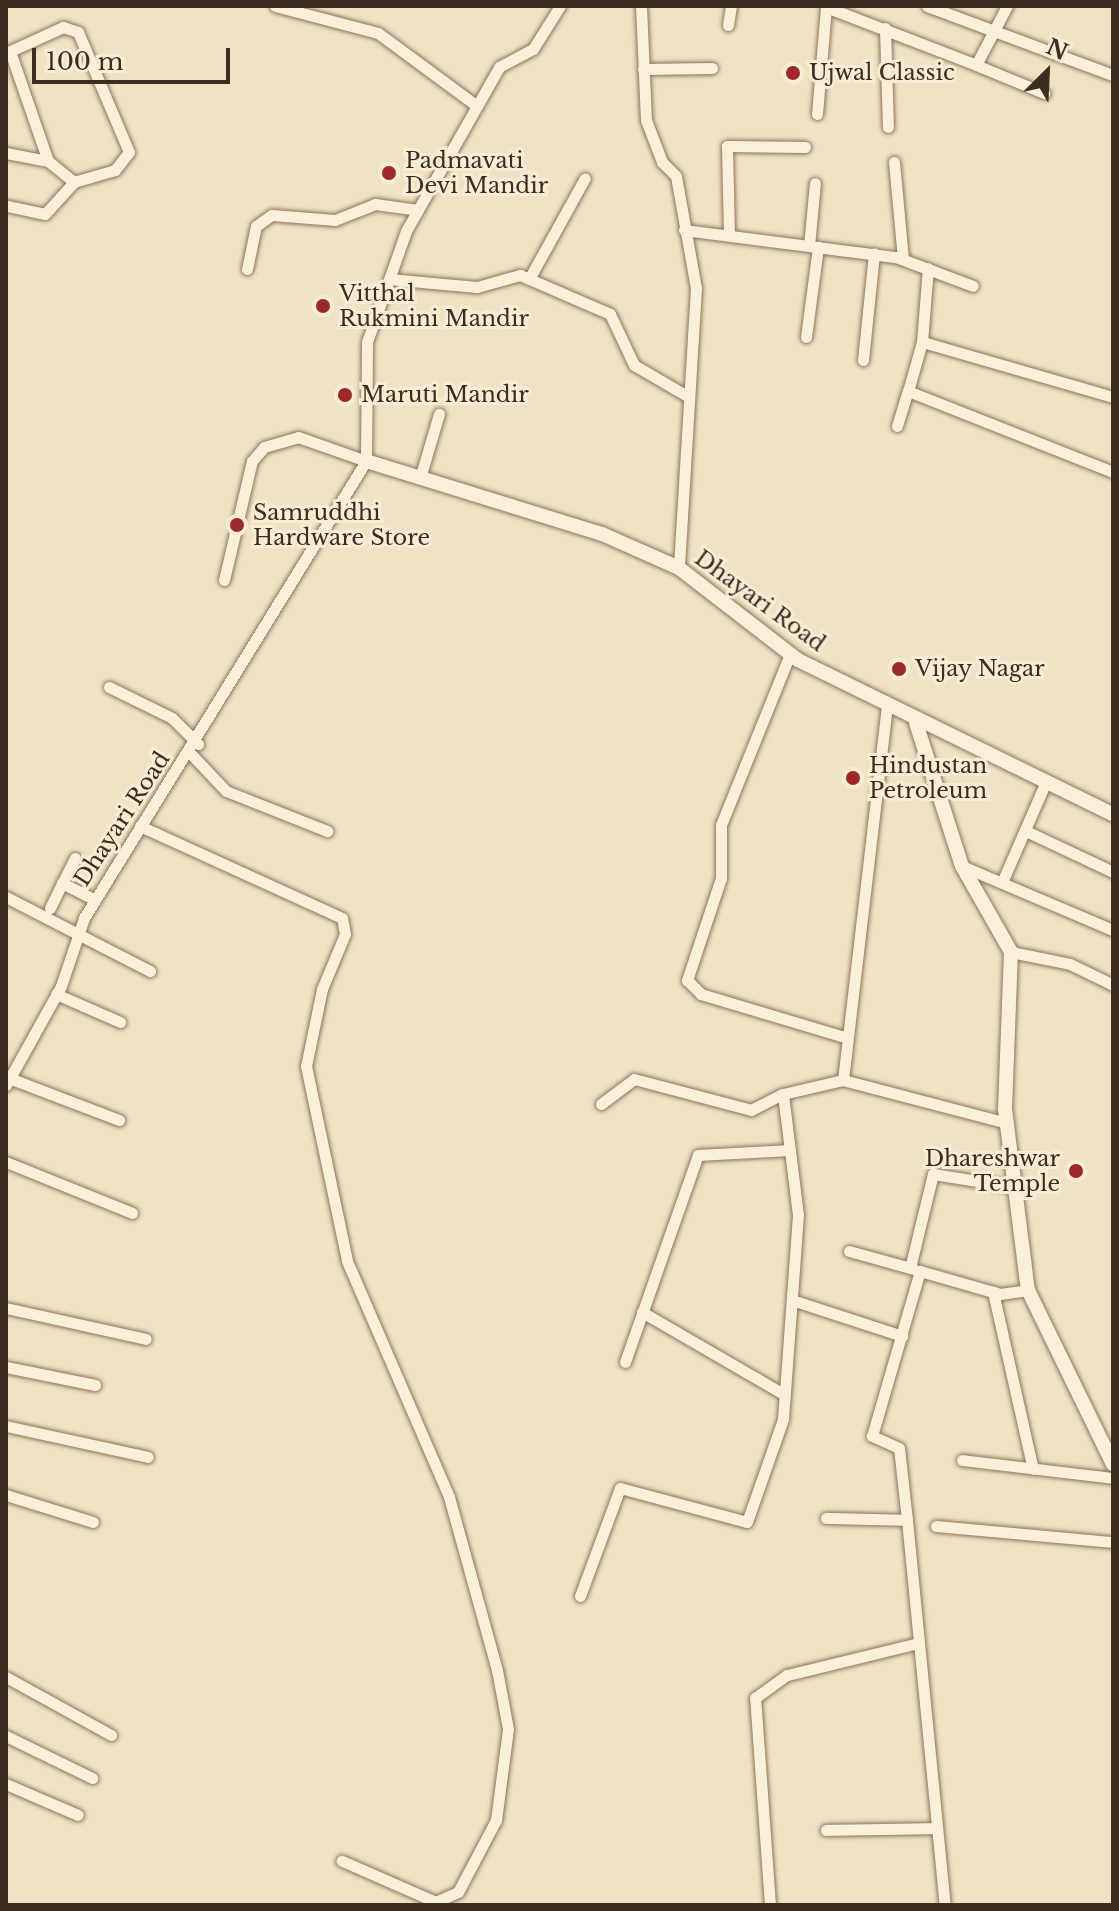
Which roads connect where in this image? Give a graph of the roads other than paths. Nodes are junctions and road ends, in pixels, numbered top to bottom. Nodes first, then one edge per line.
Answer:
1 (275, 6) edge
2 (560, 6) edge
3 (641, 6) edge
4 (731, 6) edge
5 (826, 6) edge
6 (927, 6) edge
7 (1007, 6) edge
8 (728, 25) dead end
9 (885, 28) junction
10 (998, 29) junction
11 (8, 52) edge
12 (976, 65) junction
13 (712, 68) dead end
14 (643, 69) junction
15 (1113, 75) edge
16 (1044, 93) dead end
17 (477, 106) junction
18 (817, 114) dead end
19 (888, 127) dead end
20 (805, 147) dead end
21 (6, 153) edge
22 (48, 161) junction
23 (894, 162) dead end
24 (585, 178) dead end
25 (74, 182) junction
26 (815, 183) dead end
27 (6, 206) edge
28 (418, 210) junction
29 (684, 230) junction
30 (729, 235) junction
31 (814, 247) junction
32 (874, 254) junction
33 (903, 259) junction
34 (928, 268) junction
35 (247, 269) dead end
36 (389, 279) junction
37 (529, 279) junction
38 (973, 286) dead end
39 (806, 337) dead end
40 (922, 342) junction
41 (863, 360) dead end
42 (908, 391) junction
43 (689, 397) junction
44 (1113, 397) edge
45 (439, 414) dead end
46 (897, 426) dead end
47 (366, 461) junction
48 (1113, 472) edge
49 (420, 478) junction
50 (679, 568) junction
51 (224, 580) dead end
52 (790, 654) junction
53 (109, 687) dead end
54 (887, 707) junction
55 (916, 723) junction
56 (194, 749) junction
57 (1045, 784) junction
58 (1113, 814) edge
59 (140, 826) junction
60 (327, 831) dead end
61 (1028, 832) junction
62 (75, 858) dead end
63 (962, 866) junction
64 (1113, 872) edge
65 (1003, 880) junction
66 (62, 883) junction
67 (6, 897) edge
68 (95, 900) junction
69 (50, 908) dead end
70 (1113, 930) edge
71 (79, 934) junction
72 (1011, 952) junction
73 (150, 971) dead end
74 (1113, 985) edge
75 (56, 994) junction
76 (120, 1022) dead end
77 (848, 1038) junction
78 (843, 1080) junction
79 (8, 1081) edge
80 (783, 1094) junction
81 (601, 1104) dead end
82 (119, 1120) dead end
83 (1007, 1123) junction
84 (790, 1150) junction
85 (6, 1162) edge
86 (1015, 1187) junction
87 (132, 1213) dead end
88 (849, 1251) dead end
89 (915, 1270) junction
90 (1028, 1290) junction
91 (993, 1292) junction
92 (792, 1300) junction
93 (6, 1308) edge
94 (642, 1312) junction
95 (902, 1336) junction
96 (146, 1339) dead end
97 (625, 1362) dead end
98 (6, 1367) edge
99 (95, 1385) dead end
100 (785, 1395) junction
101 (6, 1426) edge
102 (148, 1457) dead end
103 (962, 1460) dead end
104 (1113, 1464) edge
105 (1033, 1469) junction
106 (1113, 1478) edge
107 (6, 1495) edge
108 (826, 1518) dead end
109 (907, 1520) junction
110 (93, 1522) dead end
111 (936, 1526) dead end
112 (1113, 1542) edge
113 (580, 1596) dead end
114 (918, 1643) junction
115 (6, 1677) edge
116 (111, 1735) dead end
117 (6, 1736) edge
118 (92, 1778) dead end
119 (6, 1784) edge
120 (78, 1815) dead end
121 (937, 1828) junction
122 (826, 1830) dead end
123 (342, 1861) dead end
124 (770, 1905) edge
125 (945, 1905) edge

1 - 17 street
2 - 17 street
3 - 14 street
4 - 8 street
5 - 9 street
5 - 18 street
6 - 10 street
7 - 10 street
9 - 12 street
9 - 19 street
10 - 12 street
10 - 15 street
11 - 22 street
11 - 25 street
12 - 16 street
13 - 14 street
14 - 29 street
17 - 28 street
20 - 30 street
21 - 22 street
22 - 25 street
23 - 33 street
24 - 37 street
25 - 27 street
26 - 31 street
28 - 35 street
28 - 36 street
29 - 30 street
29 - 43 street
30 - 31 street
31 - 32 street
31 - 39 street
32 - 33 street
32 - 41 street
33 - 34 street
34 - 38 street
34 - 40 street
36 - 37 street
36 - 47 street
37 - 43 street
40 - 42 street
40 - 44 street
42 - 46 street
42 - 48 street
43 - 50 street
45 - 49 street
47 - 49 street, Dhayari Road
47 - 51 street
47 - 56 street, Dhayari Road
49 - 50 street, Dhayari Road
50 - 52 street, Dhayari Road
52 - 54 street, Dhayari Road
52 - 77 street
53 - 56 street
54 - 55 street, Dhayari Road
54 - 77 street
55 - 57 street, Dhayari Road
55 - 63 street
56 - 59 street, Dhayari Road
56 - 60 street
57 - 58 street, Dhayari Road
57 - 61 street
59 - 68 street, Dhayari Road
59 - 123 street
61 - 64 street
61 - 65 street
62 - 66 street
63 - 65 street
63 - 72 street
65 - 70 street
66 - 68 street
66 - 69 street
67 - 71 street
68 - 71 street, Dhayari Road
71 - 73 street
71 - 75 street, Dhayari Road
72 - 74 street
72 - 83 street
75 - 76 street
75 - 79 street, Dhayari Road
77 - 78 street
78 - 80 street
78 - 83 street
79 - 82 street
80 - 81 street
80 - 84 street
83 - 86 street
84 - 92 street
84 - 94 street
85 - 87 street
86 - 89 street
86 - 90 street
88 - 89 street
89 - 91 street
89 - 95 street
90 - 91 street
90 - 104 street
91 - 105 street
92 - 95 street
92 - 100 street
93 - 96 street
94 - 97 street
94 - 100 street
95 - 109 street
98 - 99 street
100 - 113 street
101 - 102 street
103 - 105 street
105 - 106 street
107 - 110 street
108 - 109 street
109 - 114 street
111 - 112 street
114 - 121 street
114 - 124 street
115 - 116 street
117 - 118 street
119 - 120 street
121 - 122 street
121 - 125 street

